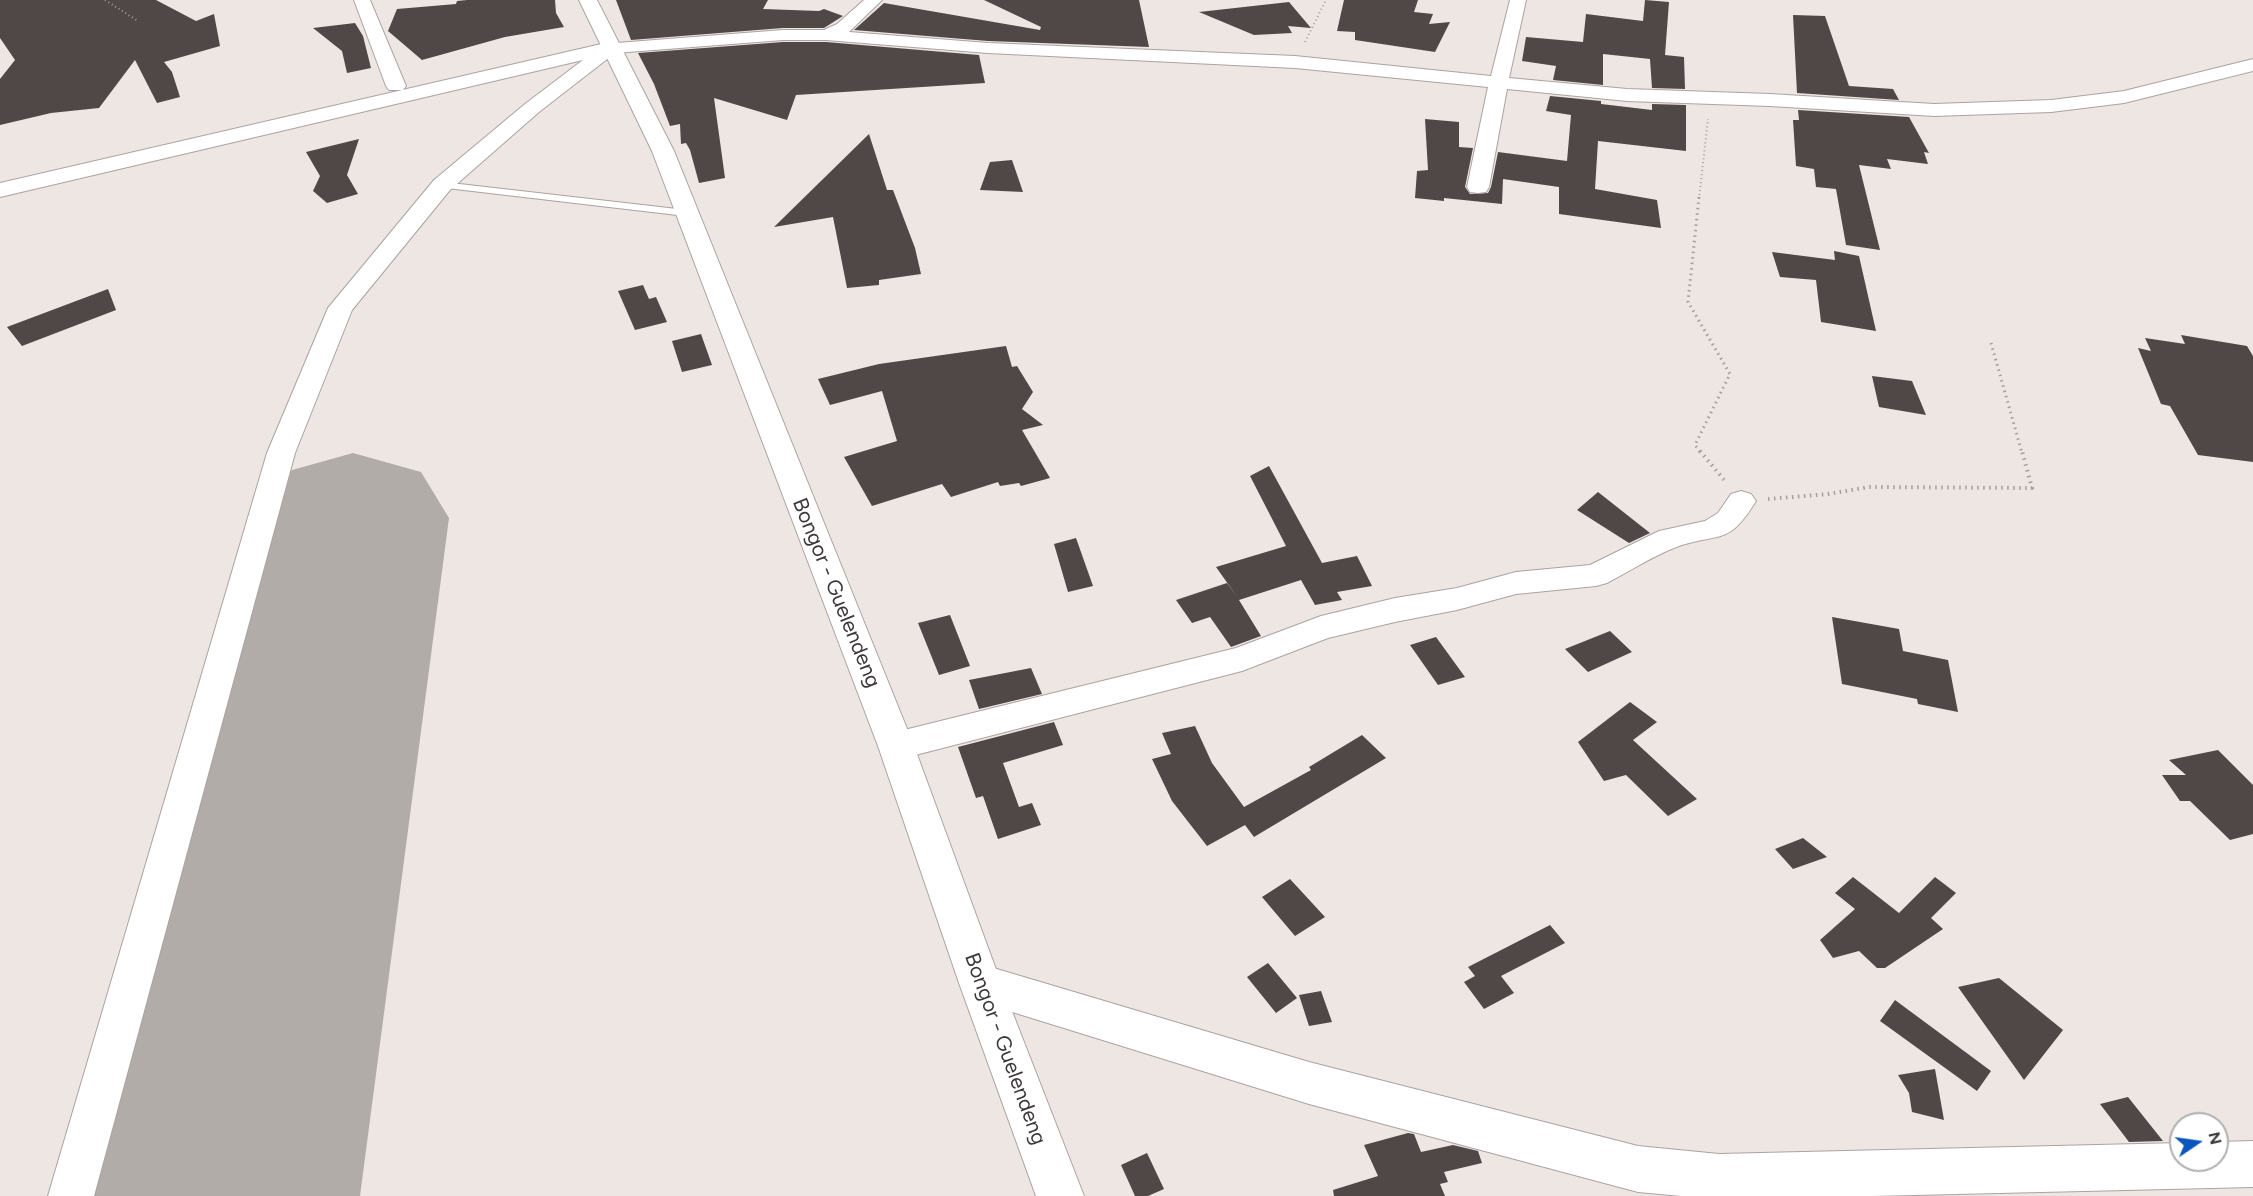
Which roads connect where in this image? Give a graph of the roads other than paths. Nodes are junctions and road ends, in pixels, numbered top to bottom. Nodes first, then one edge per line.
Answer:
1 (362, 0) edge
2 (588, 0) edge
3 (874, 0) edge
4 (1518, 0) edge
5 (826, 35) junction
6 (608, 43) junction
7 (2253, 65) edge
8 (1498, 82) junction
9 (396, 86) junction
10 (0, 178) edge
11 (442, 185) junction
12 (1479, 186) dead end
13 (0, 190) edge
14 (686, 213) junction
15 (1741, 501) road end
16 (896, 746) junction
17 (980, 983) junction
18 (2253, 1164) edge
19 (71, 1196) edge
20 (1060, 1196) edge

1 - 9 street
2 - 6 main road, Bongor - Guelendeng
3 - 5 street
4 - 8 street
5 - 6 street
5 - 8 street
6 - 9 main road
6 - 11 street
6 - 13 main road
6 - 14 main road, Bongor - Guelendeng
7 - 8 street
8 - 12 street
9 - 10 main road
11 - 14 lane
11 - 19 street
14 - 16 main road, Bongor - Guelendeng
15 - 16 street
16 - 17 main road, Bongor - Guelendeng
17 - 18 street
17 - 20 main road, Bongor - Guelendeng

